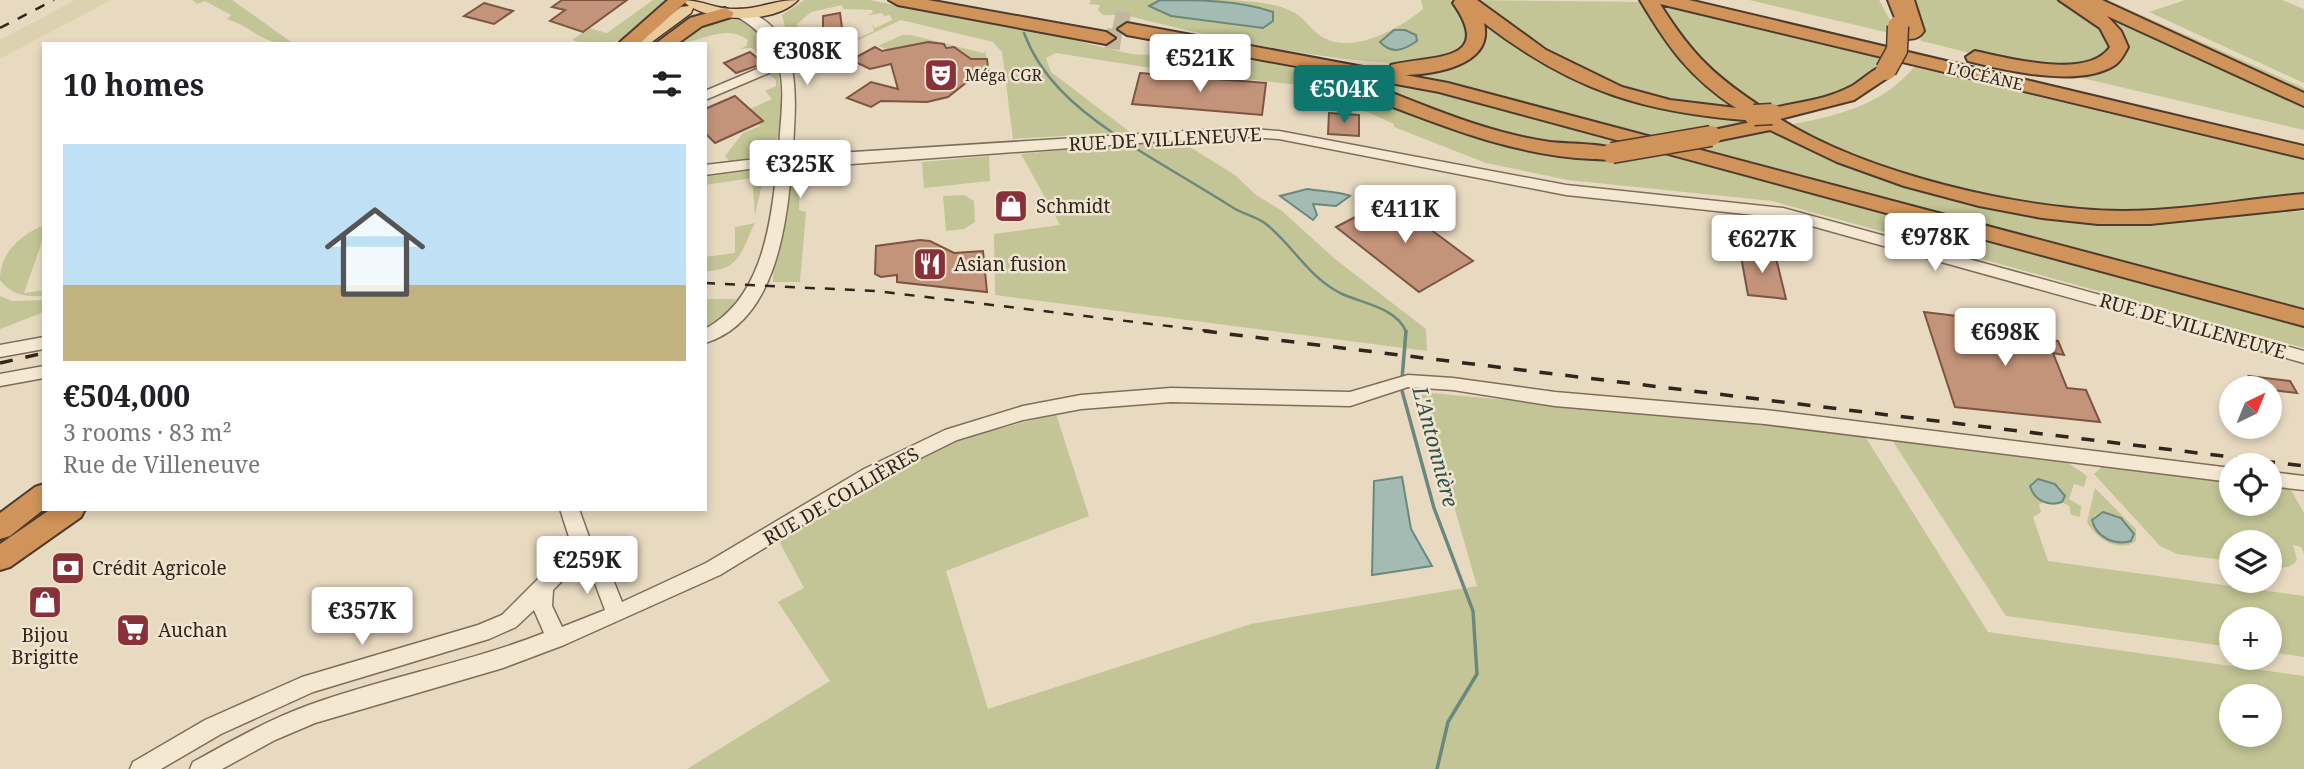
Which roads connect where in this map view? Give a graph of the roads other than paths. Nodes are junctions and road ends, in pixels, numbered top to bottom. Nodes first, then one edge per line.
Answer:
1 (898, 0) edge
2 (920, 0) edge
3 (1458, 0) edge
4 (1465, 0) edge
5 (1706, 0) edge
6 (1888, 0) edge
7 (1897, 0) edge
8 (1905, 0) edge
9 (2068, 0) edge
10 (2087, 0) edge
11 (788, 1) edge
12 (1657, 5) edge
13 (687, 6) edge
14 (722, 8) edge
15 (1908, 30) junction
16 (1117, 31) junction
17 (775, 36) junction
18 (1869, 38) junction
19 (630, 42) edge
20 (641, 42) edge
21 (654, 42) edge
22 (667, 42) edge
23 (1271, 56) junction
24 (764, 70) dead end
25 (707, 95) edge
26 (2304, 100) edge
27 (1770, 119) junction
28 (2304, 141) edge
29 (786, 149) junction
30 (2304, 152) edge
31 (799, 160) junction
32 (762, 163) junction
33 (707, 170) edge
34 (784, 171) junction
35 (2304, 203) edge
36 (2304, 318) edge
37 (707, 336) edge
38 (42, 342) edge
39 (0, 351) edge
40 (2304, 357) edge
41 (42, 372) edge
42 (0, 380) edge
43 (2219, 474) edge
44 (2282, 480) edge
45 (2304, 483) edge
46 (42, 496) edge
47 (43, 511) edge
48 (69, 511) edge
49 (570, 511) edge
50 (0, 528) edge
51 (0, 545) edge
52 (573, 557) junction
53 (0, 559) edge
54 (543, 589) junction
55 (617, 614) junction
56 (557, 639) junction
57 (141, 769) edge
58 (201, 769) edge

1 - 16 highway
2 - 16 highway
3 - 23 highway
4 - 27 highway
5 - 18 highway, L’OCÉANE
6 - 15 highway
7 - 15 highway
8 - 15 highway
9 - 18 highway
10 - 26 highway
11 - 14 main road
11 - 17 street
12 - 30 highway, L’OCÉANE
12 - 35 highway
13 - 14 main road
13 - 19 highway
13 - 20 main road
13 - 21 main road
14 - 17 street
14 - 22 highway
15 - 27 highway
16 - 23 highway
17 - 29 street
18 - 28 highway, L’OCÉANE
23 - 27 highway, bridge
23 - 36 highway
24 - 25 street
29 - 31 street
29 - 32 street
31 - 34 street
31 - 40 street, RUE DE VILLENEUVE
32 - 33 street
32 - 34 street
34 - 37 street
38 - 39 street
41 - 42 street
43 - 55 street, RUE DE COLLIÈRES
44 - 45 street
46 - 50 highway
47 - 51 highway
48 - 53 highway
49 - 52 street
52 - 54 street
52 - 55 street
54 - 56 street
54 - 57 street
55 - 56 street, RUE DE COLLIÈRES
56 - 58 street, RUE DE COLLIÈRES

